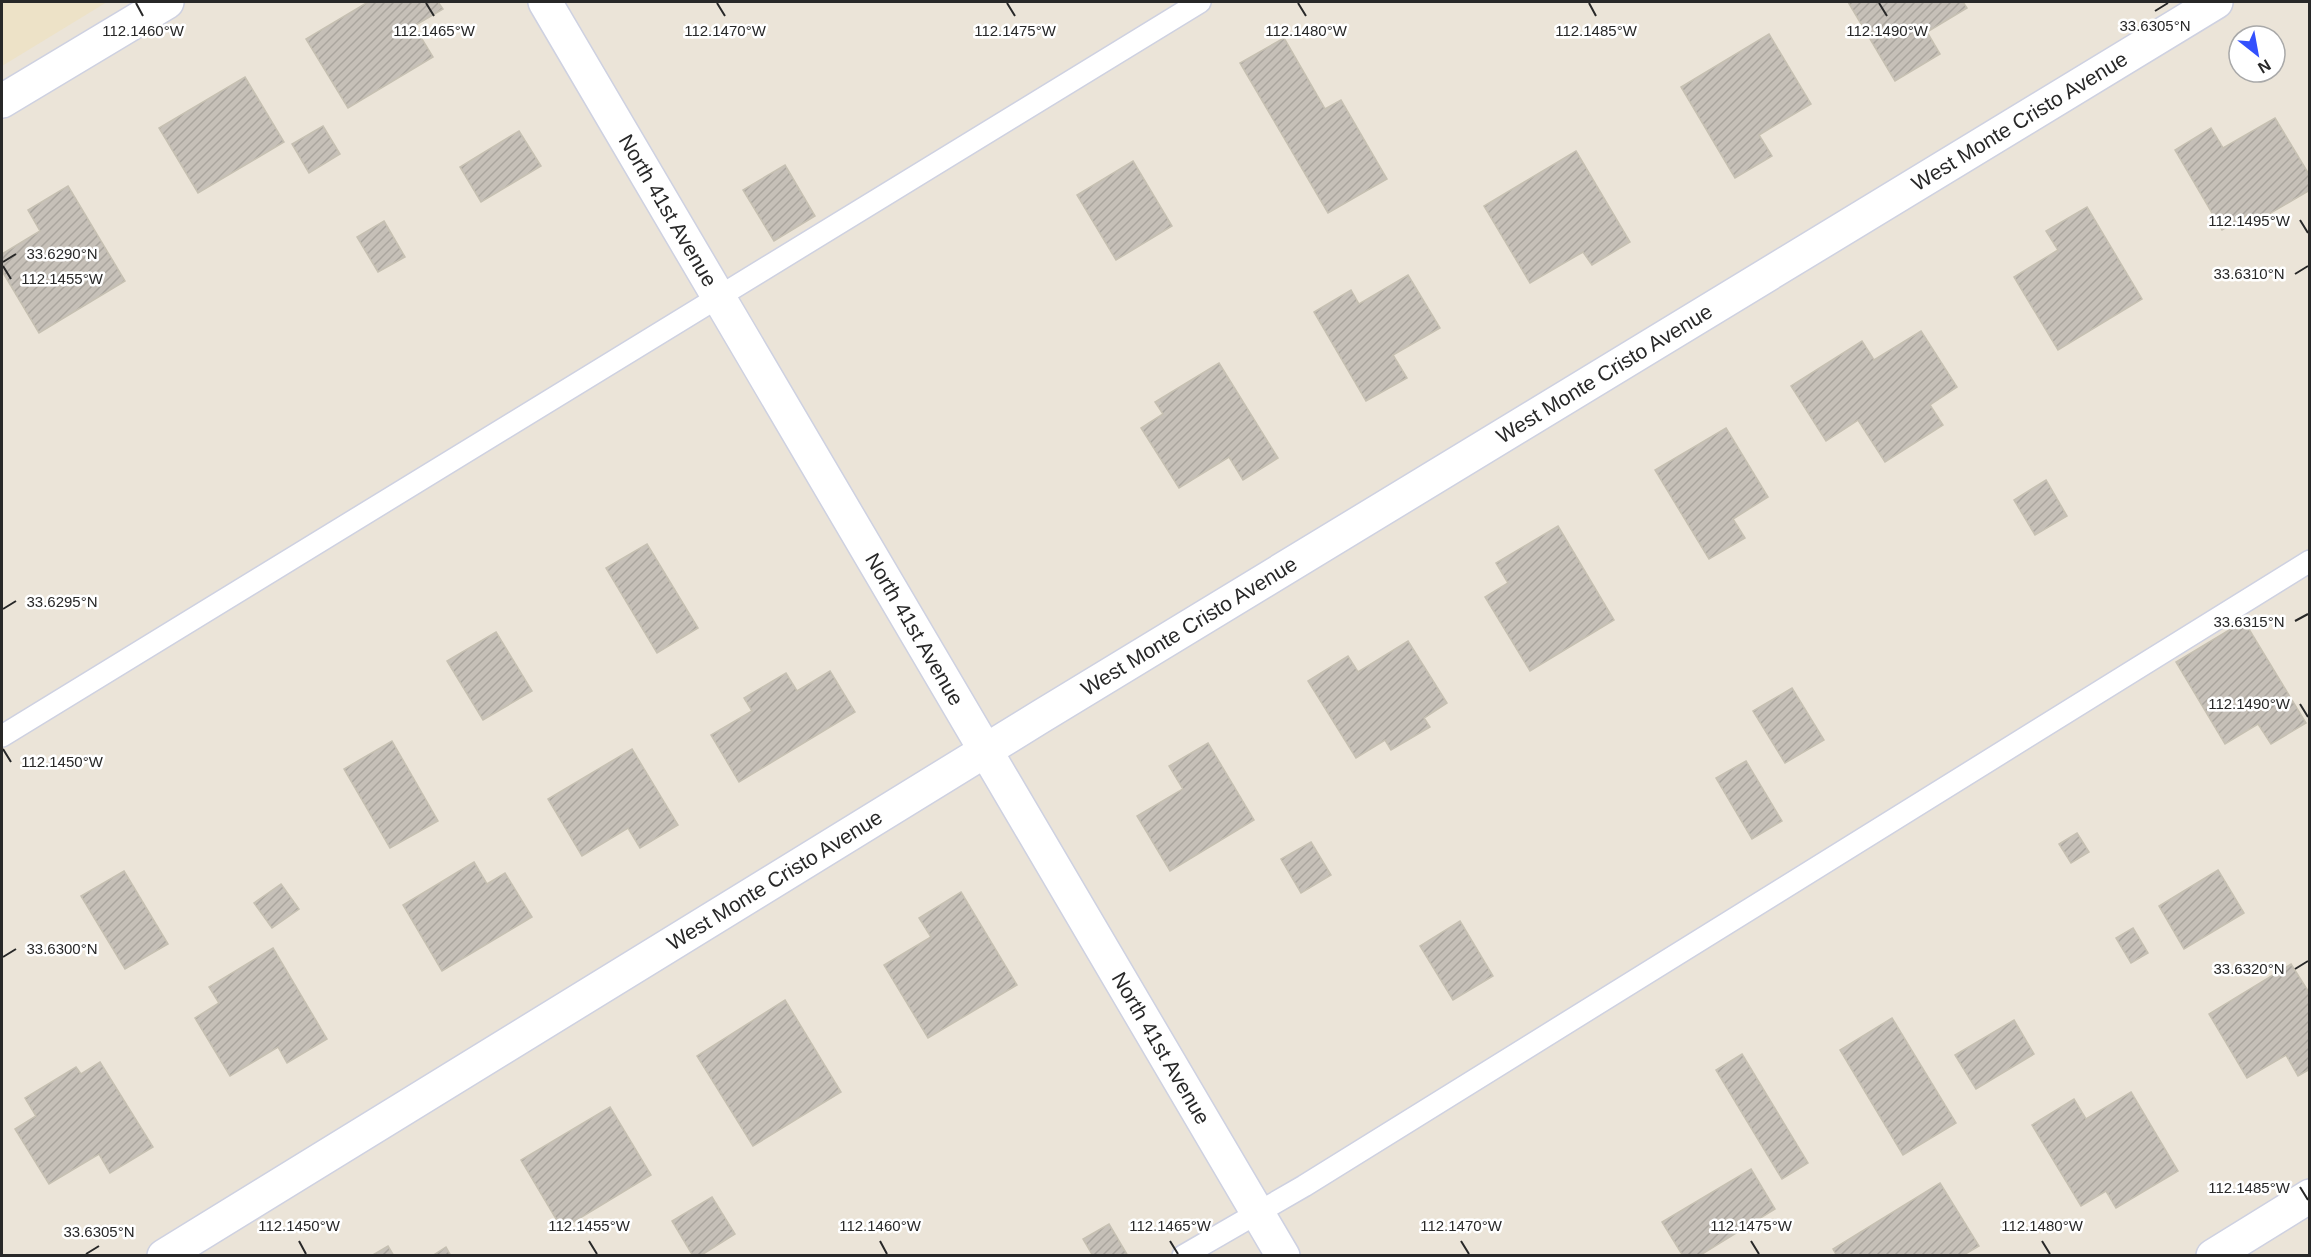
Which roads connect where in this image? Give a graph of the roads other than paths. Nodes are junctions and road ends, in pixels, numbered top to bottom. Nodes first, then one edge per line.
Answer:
1 (166, 2) edge
2 (544, 2) edge
3 (1200, 2) edge
4 (2216, 2) edge
5 (2, 102) edge
6 (717, 296) junction
7 (2310, 561) edge
8 (2, 736) edge
9 (986, 750) junction
10 (2310, 1196) edge
11 (1257, 1212) junction
12 (164, 1256) edge
13 (1183, 1256) edge
14 (1283, 1256) edge
15 (2213, 1256) edge

1 - 5 street
2 - 6 street, North 41st Avenue
3 - 6 lane
4 - 9 street, West Monte Cristo Avenue
6 - 8 lane
6 - 9 street, North 41st Avenue
7 - 11 lane
9 - 11 street, North 41st Avenue
9 - 12 street, West Monte Cristo Avenue
10 - 15 street
11 - 13 lane
11 - 14 street, North 41st Avenue

